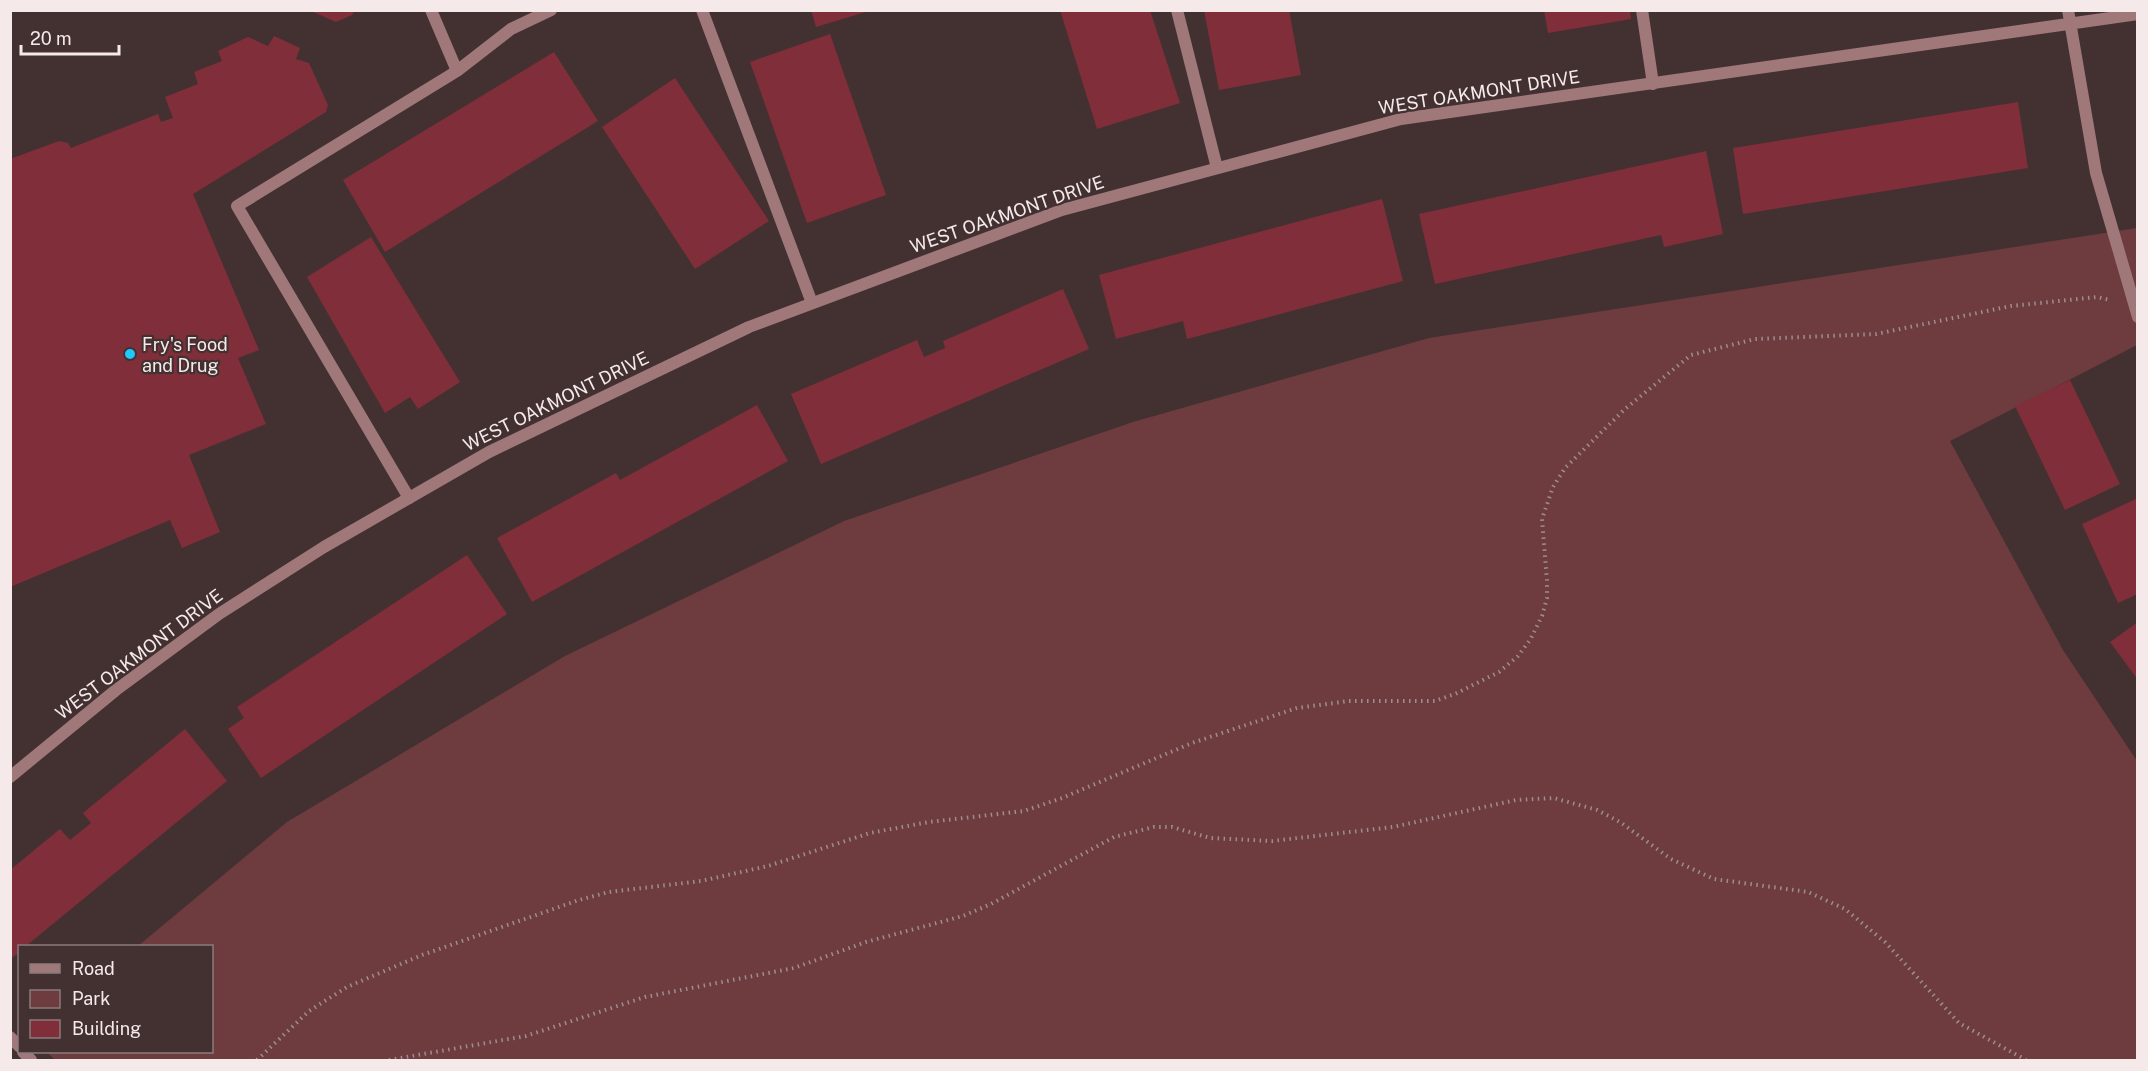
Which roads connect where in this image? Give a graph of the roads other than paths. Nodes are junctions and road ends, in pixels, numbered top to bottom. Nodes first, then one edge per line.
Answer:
1 (431, 10) edge
2 (551, 10) edge
3 (702, 10) edge
4 (1178, 10) edge
5 (1642, 10) edge
6 (2068, 10) edge
7 (2138, 14) edge
8 (2071, 25) junction
9 (457, 72) junction
10 (1653, 84) junction
11 (1217, 168) junction
12 (812, 303) junction
13 (2136, 312) edge
14 (409, 498) junction
15 (10, 777) edge

1 - 9 street
2 - 9 street
3 - 12 street
4 - 11 street
5 - 10 street
6 - 8 street
7 - 8 street, WEST OAKMONT DRIVE
8 - 10 street, WEST OAKMONT DRIVE
8 - 13 street
9 - 14 street
10 - 11 street, WEST OAKMONT DRIVE
11 - 12 street, WEST OAKMONT DRIVE
12 - 14 street, WEST OAKMONT DRIVE
14 - 15 street, WEST OAKMONT DRIVE

